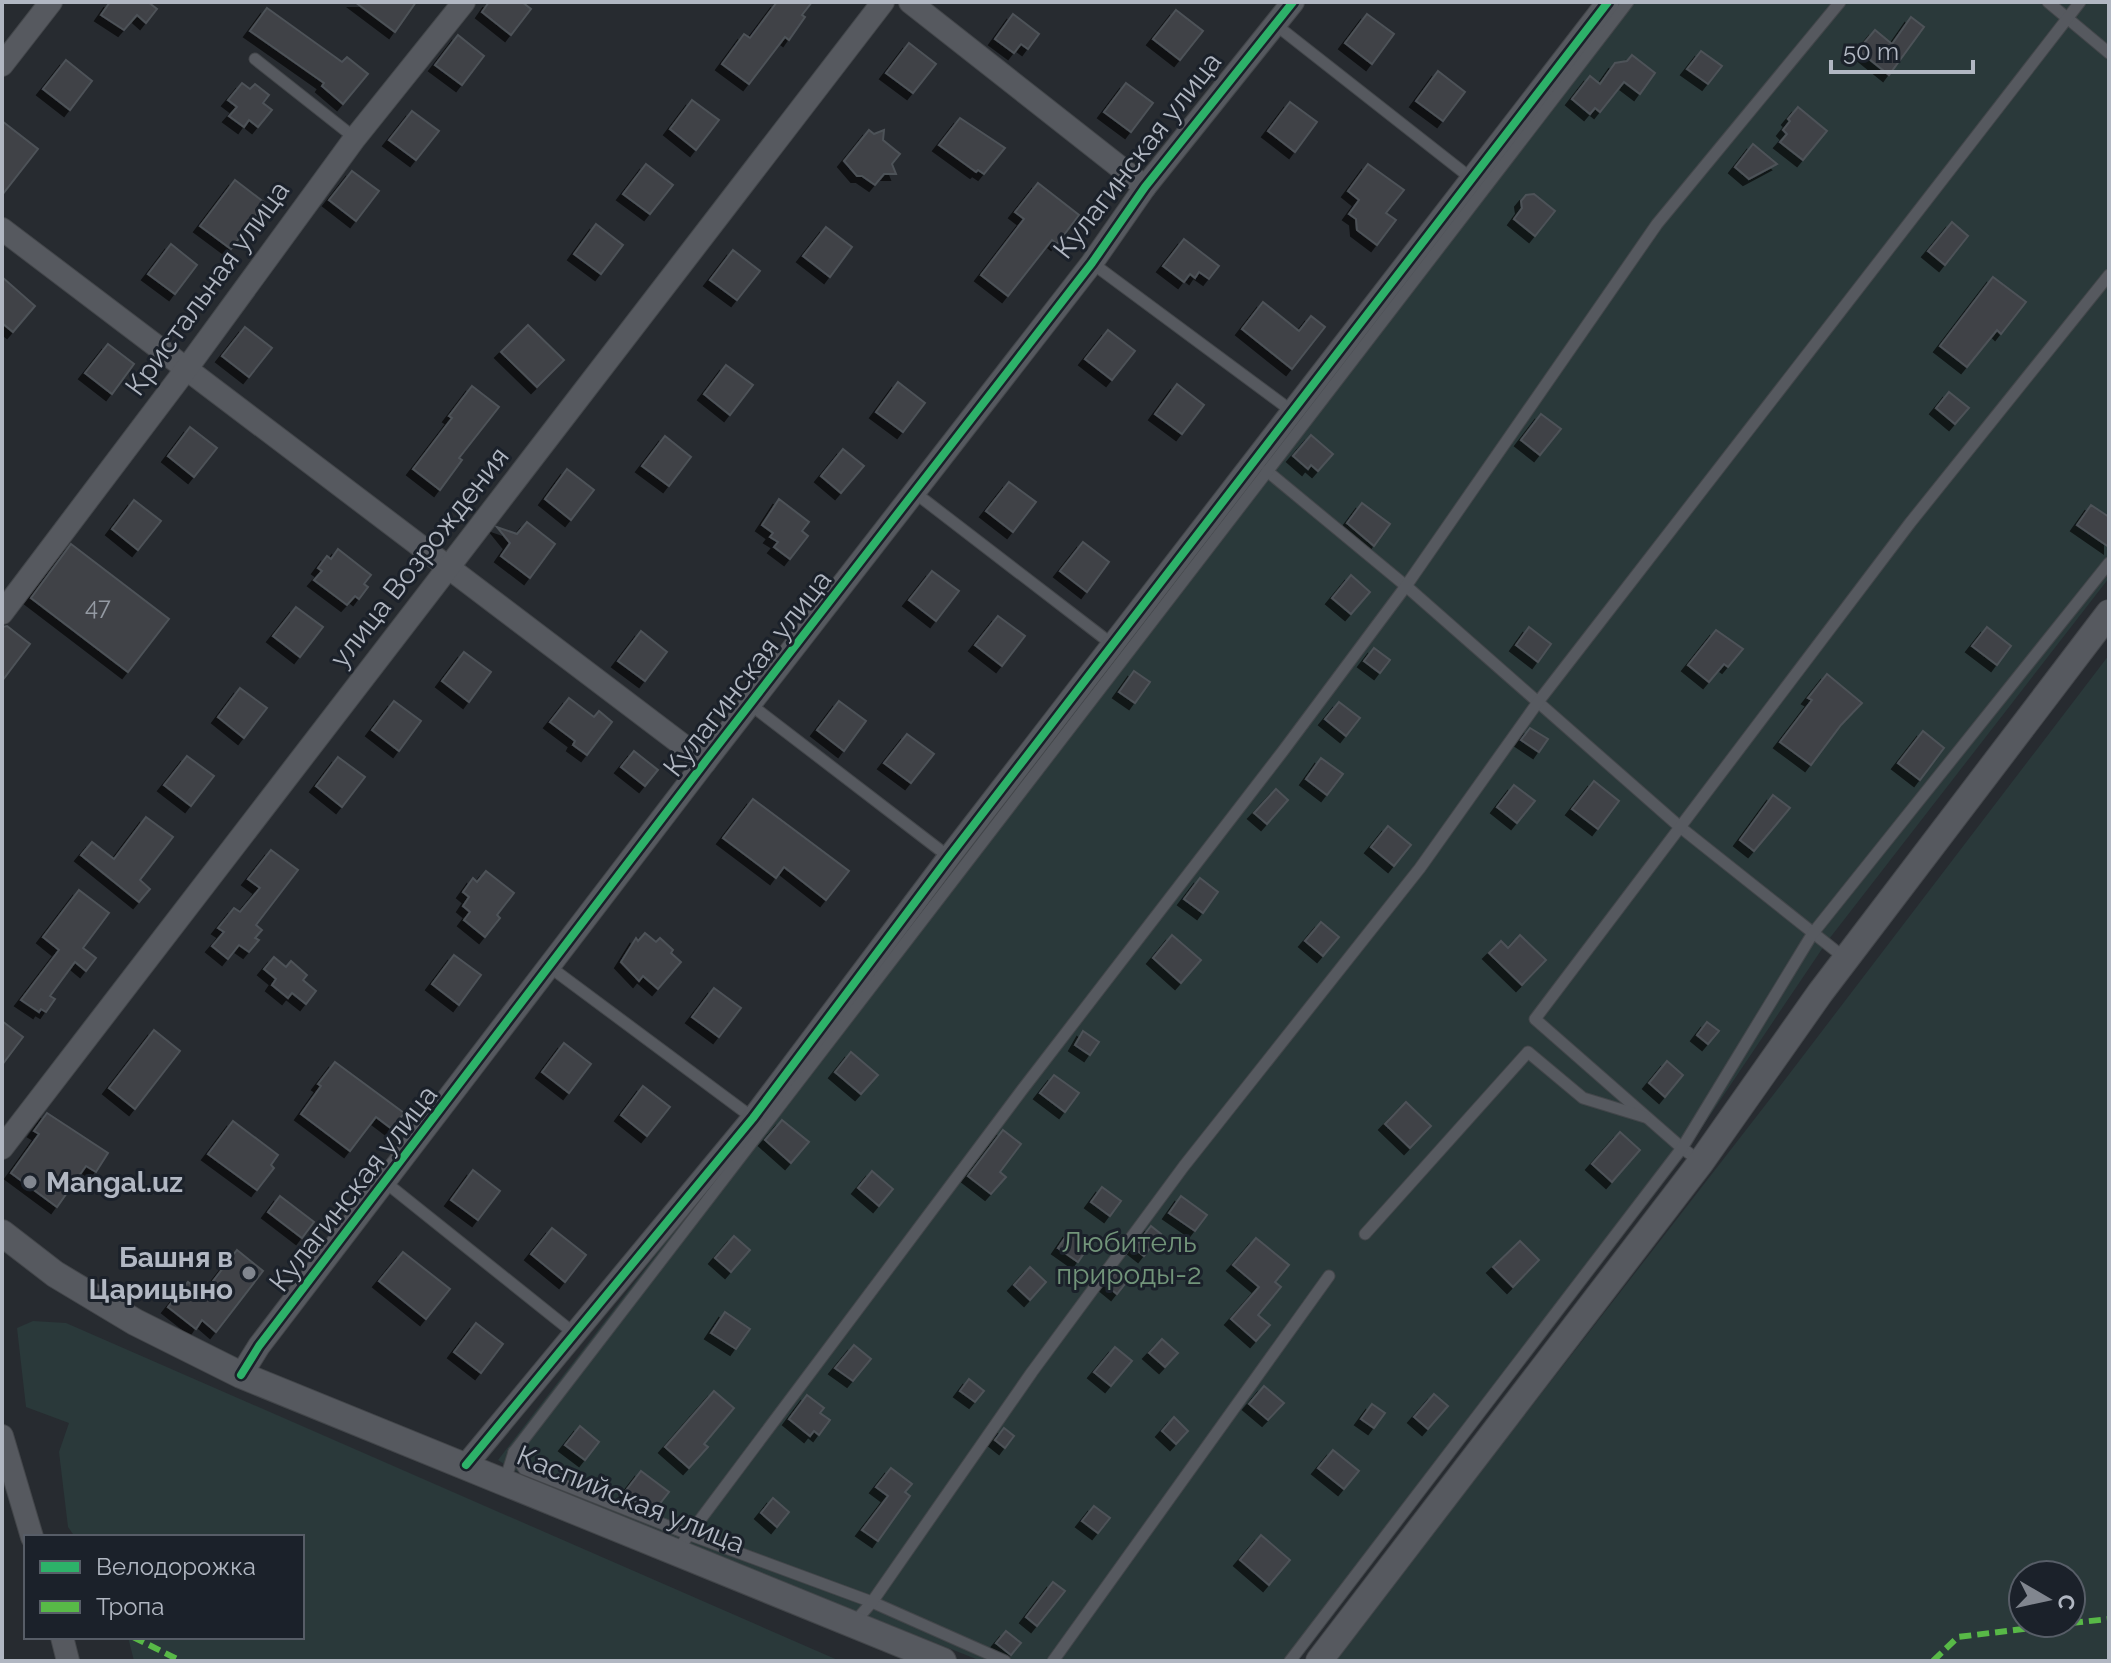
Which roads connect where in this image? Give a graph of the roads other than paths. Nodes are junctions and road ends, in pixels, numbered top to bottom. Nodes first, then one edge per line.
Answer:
1 (51, 2) edge
2 (464, 2) edge
3 (883, 2) edge
4 (910, 2) edge
5 (1293, 2) edge
6 (1608, 2) edge
7 (1628, 2) edge
8 (1840, 2) edge
9 (2048, 2) edge
10 (2080, 2) edge
11 (2068, 17) junction
12 (1276, 25) junction
13 (2109, 53) edge
14 (255, 59) dead end
15 (2, 65) edge
16 (355, 138) junction
17 (1472, 180) junction
18 (1145, 187) junction
19 (2, 229) edge
20 (1092, 263) junction
21 (2109, 275) edge
22 (187, 368) junction
23 (1293, 412) junction
24 (1267, 471) junction
25 (914, 492) junction
26 (2109, 563) edge
27 (450, 567) junction
28 (1406, 586) junction
29 (2, 613) edge
30 (2109, 613) edge
31 (1114, 645) junction
32 (1538, 702) junction
33 (751, 705) junction
34 (705, 762) junction
35 (1680, 827) junction
36 (949, 857) junction
37 (1813, 933) junction
38 (1846, 959) junction
39 (550, 967) junction
40 (753, 1118) junction
41 (1649, 1118) junction
42 (2, 1148) edge
43 (1692, 1155) junction
44 (385, 1182) junction
45 (2, 1233) edge
46 (1365, 1234) dead end
47 (1329, 1276) dead end
48 (576, 1334) junction
49 (241, 1375) junction
50 (2, 1436) edge
51 (514, 1452) junction
52 (466, 1465) junction
53 (505, 1481) junction
54 (31, 1535) edge
55 (682, 1543) junction
56 (872, 1602) junction
57 (853, 1624) junction
58 (62, 1639) edge
59 (68, 1661) edge
60 (943, 1661) edge
61 (1005, 1661) edge
62 (1053, 1661) edge
63 (1290, 1661) edge
64 (1319, 1661) edge

1 - 15 street
2 - 16 street, Кристальная улица
3 - 27 street, улица Возрождения
4 - 18 street
5 - 12 street, Кулагинская улица
6 - 17 street
7 - 24 lane
8 - 28 lane
9 - 11 lane
10 - 11 lane
11 - 13 lane
11 - 32 lane
12 - 17 lane
12 - 18 street, Кулагинская улица
14 - 16 lane
16 - 22 street, Кристальная улица
17 - 23 street
18 - 20 street, Кулагинская улица
19 - 22 street
20 - 23 lane
20 - 25 street, Кулагинская улица
21 - 35 lane
22 - 27 street
22 - 29 street, Кристальная улица
23 - 31 street
24 - 28 lane
24 - 51 lane
25 - 31 lane
25 - 33 street, Кулагинская улица
26 - 37 lane
27 - 34 street
27 - 42 street, улица Возрождения
28 - 32 lane
28 - 55 lane
30 - 38 street
31 - 36 street
32 - 35 lane
32 - 56 lane
33 - 34 street, Кулагинская улица
33 - 36 lane
34 - 39 street, Кулагинская улица
35 - 37 lane
35 - 41 lane
36 - 40 street
37 - 38 lane
37 - 43 lane
38 - 43 street
39 - 40 lane
39 - 44 street, Кулагинская улица
40 - 48 street
41 - 43 lane
41 - 46 lane
43 - 63 lane
43 - 64 street
44 - 48 lane
44 - 49 street, Кулагинская улица
45 - 49 street, Каспийская улица
47 - 62 lane
48 - 52 street
49 - 52 street, Каспийская улица
50 - 54 street
51 - 53 lane
51 - 55 lane
52 - 53 street, Каспийская улица
53 - 55 street, Каспийская улица
55 - 56 lane
55 - 57 street, Каспийская улица
56 - 57 lane
56 - 61 lane
57 - 60 street, Каспийская улица
58 - 59 street

